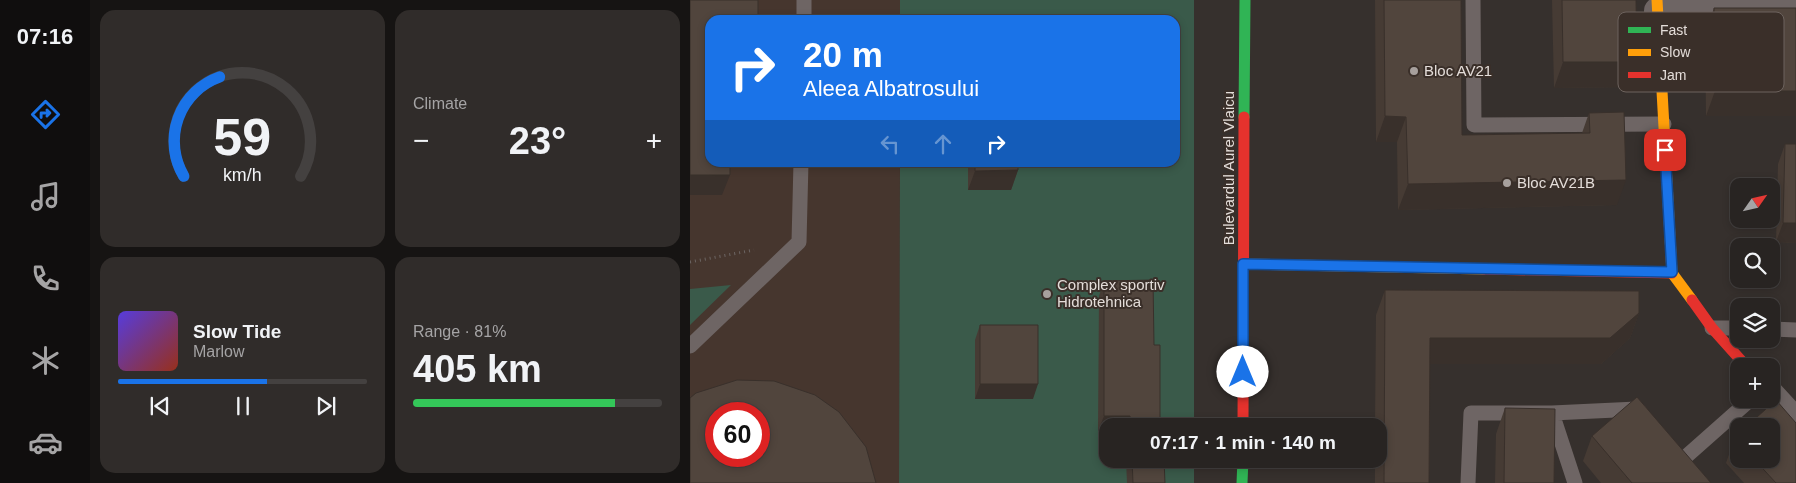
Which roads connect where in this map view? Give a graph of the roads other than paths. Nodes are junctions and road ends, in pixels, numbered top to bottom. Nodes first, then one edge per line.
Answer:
1 (804, 0) edge
2 (1245, 0) edge
3 (1473, 0) edge
4 (1657, 6) edge
5 (1796, 11) edge
6 (804, 15) edge
7 (1662, 92) edge
8 (1664, 124) junction
9 (801, 167) edge
10 (1243, 264) junction
11 (1672, 272) junction
12 (1712, 328) junction
13 (1730, 328) edge
14 (1780, 329) edge
15 (1796, 330) edge
16 (690, 346) edge
17 (1739, 358) edge
18 (1780, 405) edge
19 (1742, 408) edge
20 (1552, 413) junction
21 (1243, 418) edge
22 (1796, 422) edge
23 (1650, 424) edge
24 (1669, 446) edge
25 (1681, 461) junction
26 (1243, 468) edge
27 (1242, 483) edge
28 (1468, 483) edge
29 (1575, 483) edge
30 (1701, 483) edge

1 - 6 lane
2 - 10 street, Bulevardul Aurel Vlaicu
3 - 8 lane
4 - 5 street
7 - 8 street
8 - 11 street
9 - 16 lane
10 - 11 street
10 - 21 street, Bulevardul Aurel Vlaicu
11 - 12 street
12 - 13 lane
12 - 17 street
14 - 15 lane
18 - 22 street
19 - 25 lane
20 - 23 lane
20 - 28 lane
20 - 29 lane
24 - 25 lane
25 - 30 lane
26 - 27 street

